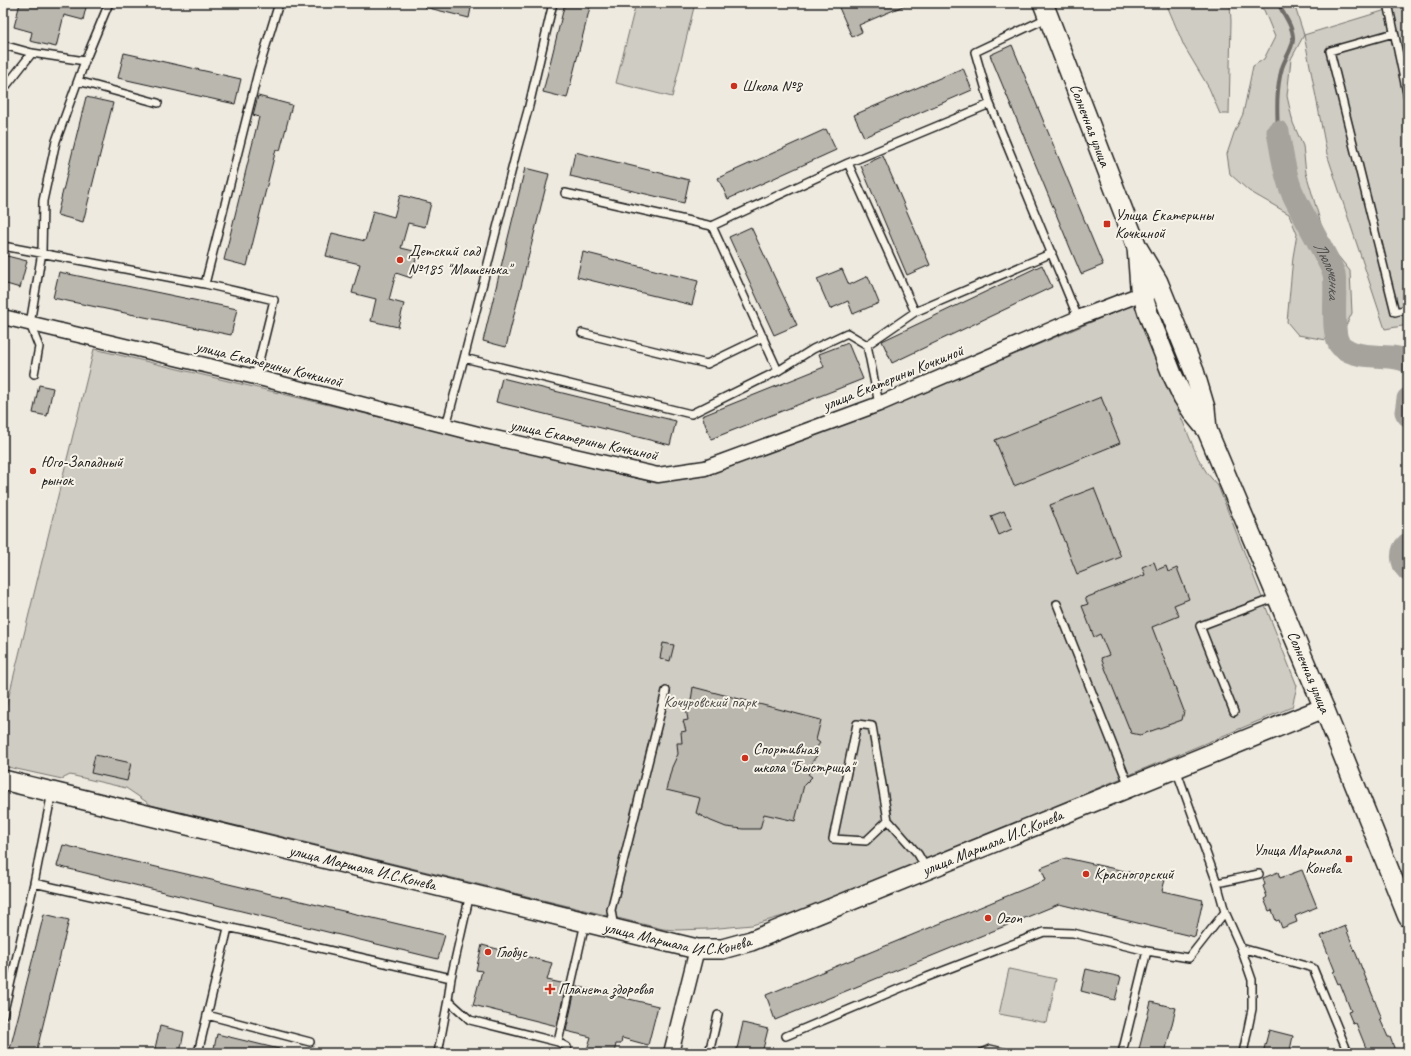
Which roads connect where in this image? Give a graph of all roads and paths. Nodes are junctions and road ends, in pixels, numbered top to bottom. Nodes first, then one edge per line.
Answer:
1 (109, 3) edge
2 (279, 3) edge
3 (553, 3) edge
4 (1388, 3) edge
5 (1046, 10) edge
6 (1394, 33) junction
7 (3, 45) edge
8 (32, 52) junction
9 (85, 61) junction
10 (78, 81) junction
11 (3, 90) edge
12 (1408, 98) edge
13 (158, 103) dead end
14 (990, 104) junction
15 (848, 163) junction
16 (565, 193) dead end
17 (712, 226) junction
18 (3, 246) edge
19 (1137, 247) junction
20 (42, 252) junction
21 (1052, 253) junction
22 (205, 284) junction
23 (1160, 286) junction
24 (1141, 293) junction
25 (1408, 309) edge
26 (915, 312) junction
27 (3, 318) edge
28 (1078, 318) junction
29 (30, 324) junction
30 (582, 333) dead end
31 (763, 337) junction
32 (867, 345) junction
33 (464, 358) junction
34 (778, 371) junction
35 (34, 374) dead end
36 (255, 377) junction
37 (879, 404) junction
38 (446, 426) junction
39 (1207, 430) junction
40 (1277, 597) junction
41 (1058, 604) dead end
42 (666, 691) dead end
43 (1324, 708) junction
44 (1234, 712) dead end
45 (1176, 769) junction
46 (3, 780) edge
47 (1130, 788) junction
48 (52, 792) junction
49 (888, 820) junction
50 (928, 870) junction
51 (1259, 874) dead end
52 (34, 883) junction
53 (1216, 883) junction
54 (470, 894) junction
55 (1225, 912) junction
56 (1408, 917) edge
57 (585, 922) junction
58 (228, 928) junction
59 (614, 929) junction
60 (1242, 948) junction
61 (697, 949) junction
62 (1147, 951) junction
63 (450, 978) junction
64 (448, 1000) junction
65 (3, 1015) edge
66 (207, 1015) junction
67 (718, 1016) dead end
68 (786, 1036) dead end
69 (310, 1042) dead end
70 (558, 1042) junction
71 (198, 1053) edge
72 (438, 1053) edge
73 (568, 1053) edge
74 (671, 1053) edge
75 (709, 1053) edge
76 (981, 1053) edge
77 (1007, 1053) edge
78 (1122, 1053) edge
79 (1243, 1053) edge
80 (1348, 1053) edge

1 - 9 lane
2 - 22 lane
3 - 33 lane
4 - 6 lane
5 - 14 lane
5 - 19 main road, Солнечная улица
6 - 12 lane
6 - 25 lane
7 - 8 lane
8 - 9 lane
8 - 11 lane
9 - 10 lane
10 - 13 lane
10 - 20 lane
14 - 15 lane
14 - 21 lane
15 - 17 lane
15 - 26 lane
16 - 17 lane
17 - 31 lane
18 - 20 lane
19 - 23 main road, Солнечная улица
19 - 24 main road, Солнечная улица
20 - 22 lane
20 - 29 lane
21 - 26 lane
21 - 28 lane
22 - 36 lane
23 - 24 street, улица Екатерины Кочкиной
23 - 39 main road, Солнечная улица
24 - 28 street, улица Екатерины Кочкиной
24 - 39 main road, Солнечная улица
26 - 32 lane
27 - 29 street, улица Екатерины Кочкиной
28 - 37 street, улица Екатерины Кочкиной
29 - 35 lane
29 - 36 street, улица Екатерины Кочкиной
30 - 31 lane
31 - 34 lane
32 - 34 lane
32 - 37 lane
33 - 34 lane
33 - 38 lane
36 - 38 street, улица Екатерины Кочкиной
37 - 38 street, улица Екатерины Кочкиной
39 - 40 main road, Солнечная улица
40 - 43 main road, Солнечная улица
40 - 44 lane
41 - 47 lane
42 - 59 lane
43 - 45 main road, улица Маршала И.С.Конева
43 - 56 main road, Солнечная улица
45 - 47 main road, улица Маршала И.С.Конева
45 - 53 lane
46 - 48 main road, улица Маршала И.С.Конева
47 - 50 main road, улица Маршала И.С.Конева
48 - 52 lane
48 - 54 main road, улица Маршала И.С.Конева
49 - 49 lane
49 - 50 lane
50 - 61 main road, улица Маршала И.С.Конева
51 - 53 lane
52 - 58 lane
52 - 65 lane
53 - 55 lane
54 - 57 main road, улица Маршала И.С.Конева
54 - 63 lane
55 - 60 lane
55 - 62 lane
57 - 59 main road, улица Маршала И.С.Конева
57 - 70 lane
58 - 63 lane
58 - 66 lane
59 - 61 main road, улица Маршала И.С.Конева
60 - 79 lane
60 - 80 lane
61 - 74 street
62 - 68 lane
62 - 78 lane
63 - 64 lane
64 - 70 lane
64 - 72 lane
66 - 69 lane
66 - 71 lane
67 - 75 lane
70 - 73 lane
76 - 77 lane

